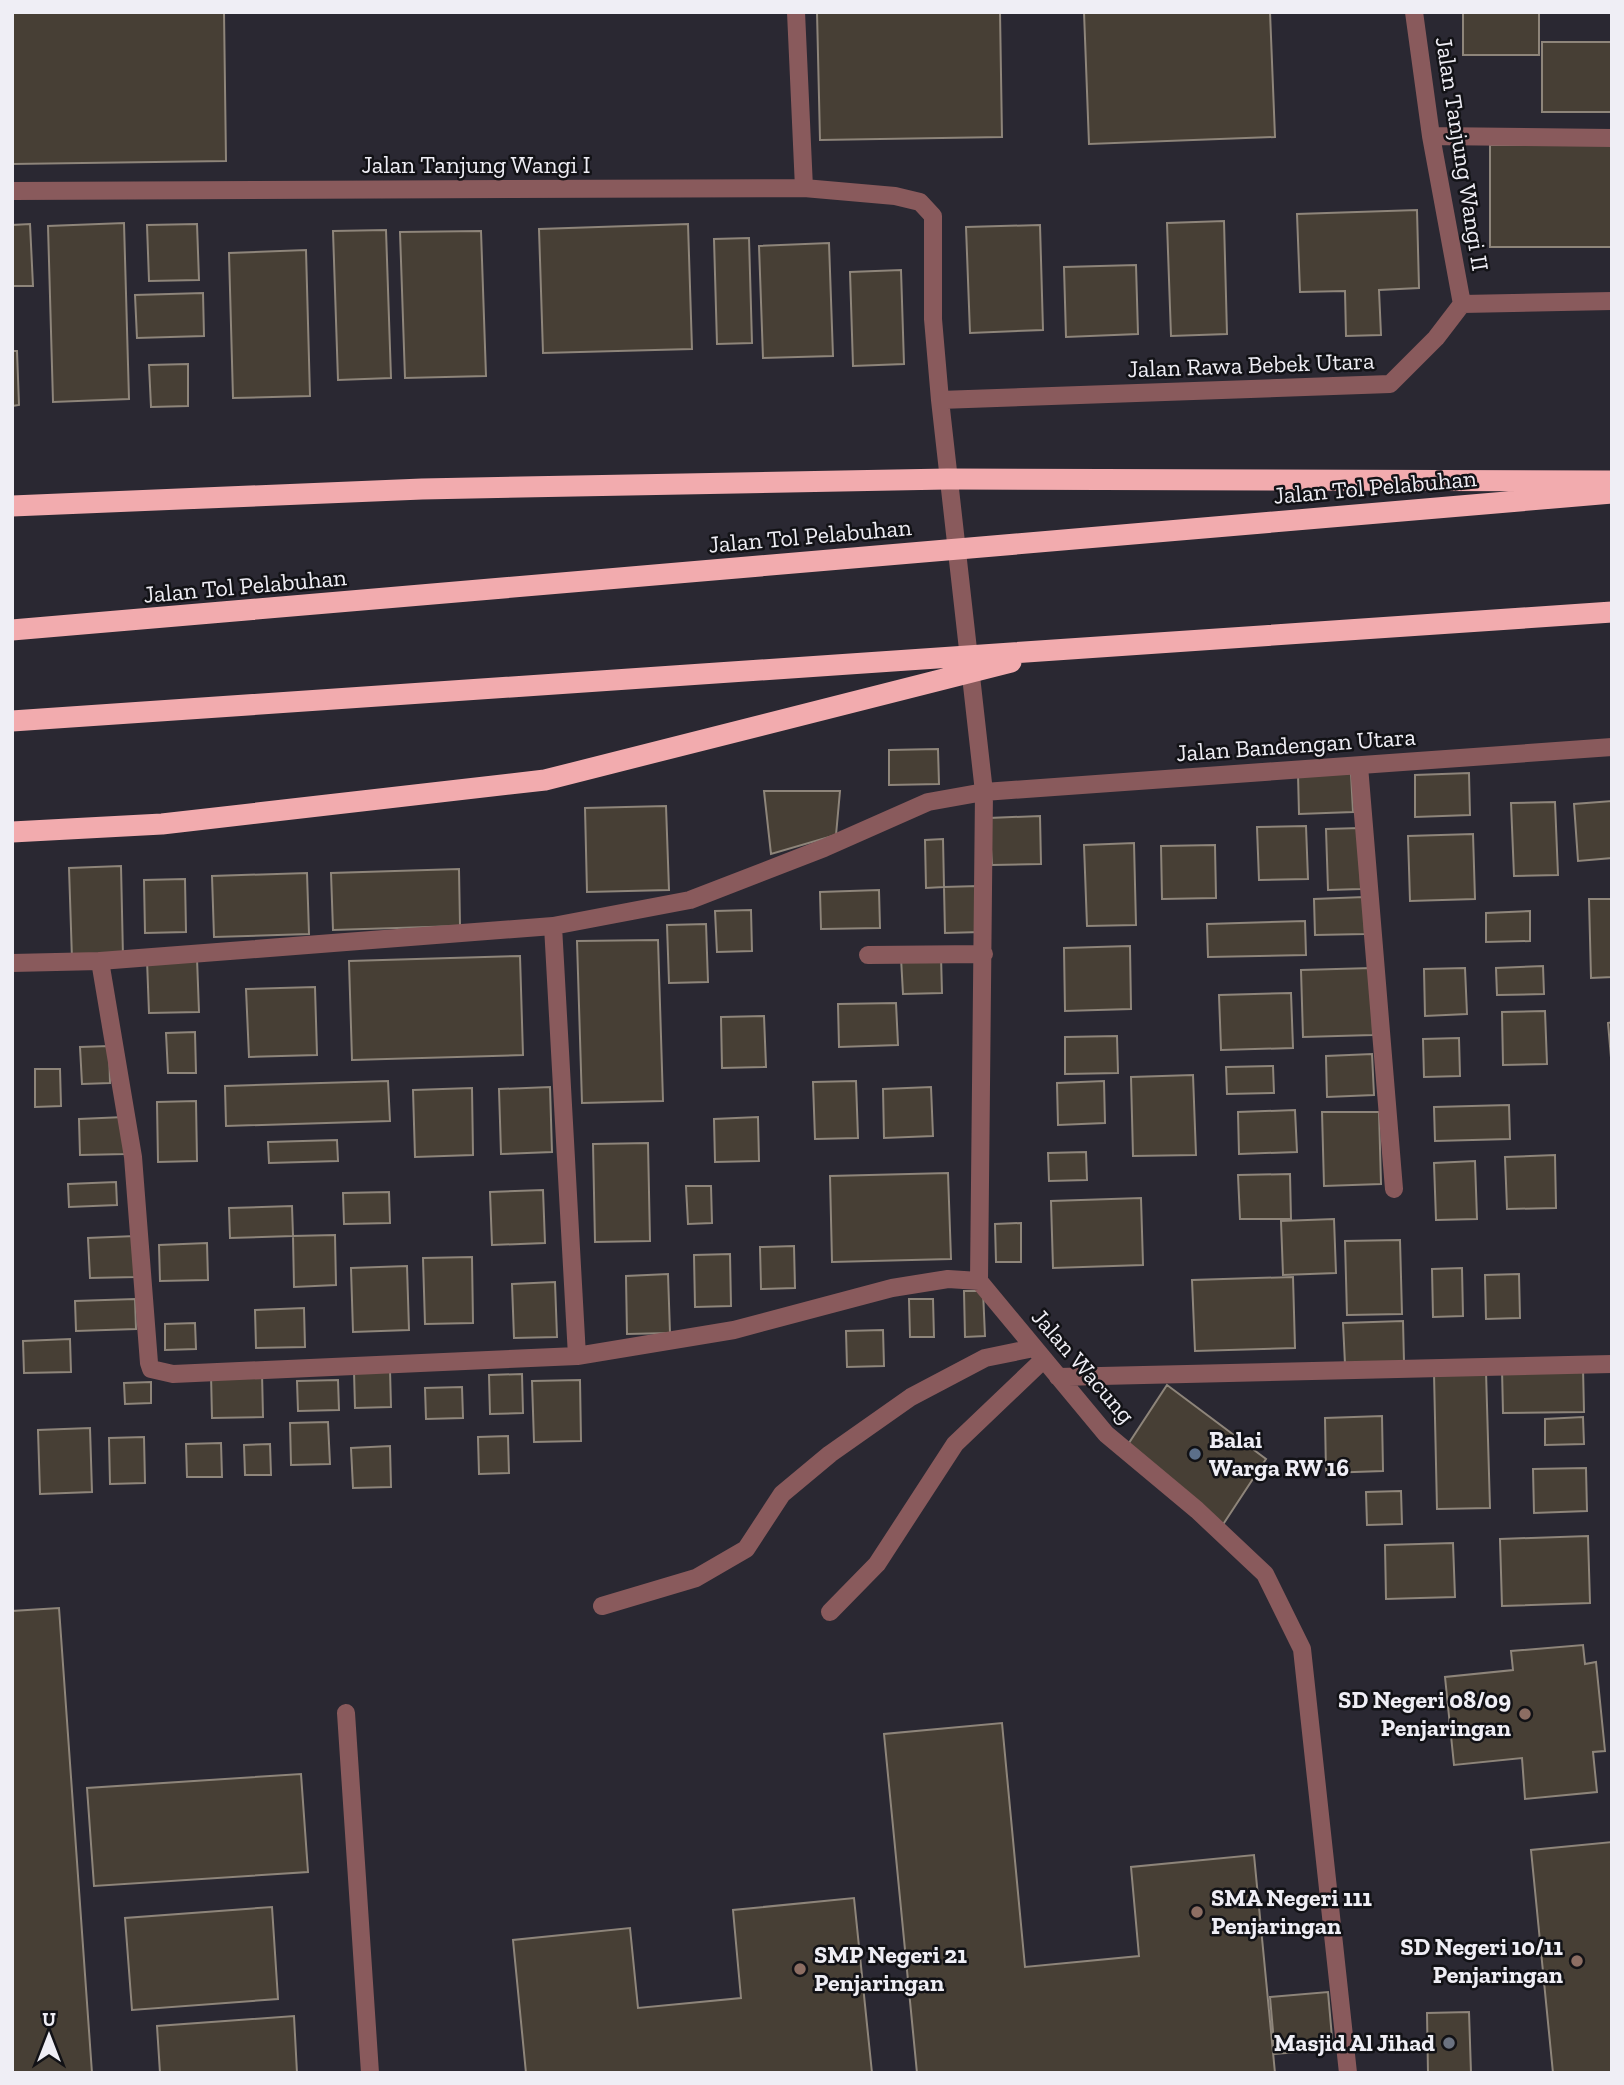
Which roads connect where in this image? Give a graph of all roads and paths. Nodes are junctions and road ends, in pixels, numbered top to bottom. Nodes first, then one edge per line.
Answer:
1 (796, 12) edge
2 (1414, 12) edge
3 (1431, 136) junction
4 (1612, 138) edge
5 (804, 188) junction
6 (12, 191) edge
7 (1612, 301) edge
8 (1462, 304) junction
9 (940, 400) junction
10 (1612, 481) edge
11 (1612, 493) edge
12 (12, 506) edge
13 (1612, 612) edge
14 (12, 630) edge
15 (1063, 649) junction
16 (12, 721) edge
17 (1612, 747) edge
18 (1359, 766) junction
19 (984, 792) junction
20 (12, 832) edge
21 (553, 926) junction
22 (984, 954) junction
23 (869, 955) dead end
24 (100, 961) junction
25 (12, 963) edge
26 (1394, 1189) dead end
27 (979, 1281) junction
28 (1038, 1354) junction
29 (577, 1356) junction
30 (1612, 1364) edge
31 (1058, 1377) junction
32 (602, 1606) dead end
33 (830, 1612) dead end
34 (346, 1713) dead end
35 (370, 2073) edge
36 (1348, 2073) edge

1 - 5 street
2 - 3 street, Jalan Tanjung Wangi II
3 - 4 street
3 - 8 street, Jalan Tanjung Wangi II
5 - 6 street, Jalan Tanjung Wangi I
5 - 9 street, Jalan Tanjung Wangi I
7 - 8 street
8 - 9 street, Jalan Rawa Bebek Utara
9 - 19 street
10 - 12 highway
11 - 14 highway, Jalan Tol Pelabuhan
13 - 15 highway
15 - 16 highway
15 - 20 highway
17 - 18 street, Jalan Bandengan Utara
18 - 19 street, Jalan Bandengan Utara
18 - 26 street
19 - 21 street, Jalan Bandengan Utara
19 - 22 street
21 - 24 street, Jalan Bandengan Utara
21 - 29 street
22 - 23 street
22 - 27 street
24 - 25 street, Jalan Bandengan Utara
24 - 29 street
27 - 28 street, Jalan Wacung
27 - 29 street
28 - 31 street, Jalan Wacung
28 - 32 street
28 - 33 street
30 - 31 street
31 - 36 street, Jalan Wacung
34 - 35 street

